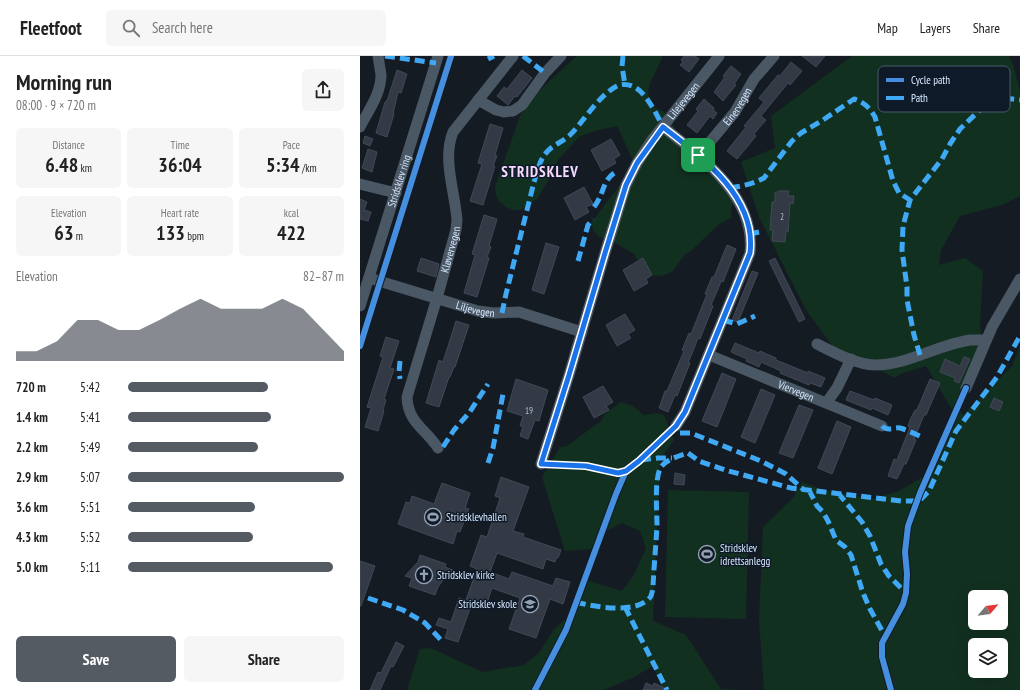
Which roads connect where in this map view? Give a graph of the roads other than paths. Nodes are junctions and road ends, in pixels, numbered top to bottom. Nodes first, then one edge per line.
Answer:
1 (378, 56) edge
2 (438, 56) edge
3 (513, 56) edge
4 (561, 56) edge
5 (719, 56) edge
6 (774, 56) edge
7 (478, 100) junction
8 (663, 127) junction
9 (360, 128) edge
10 (698, 155) junction
11 (360, 184) edge
12 (396, 193) junction
13 (369, 278) junction
14 (1020, 279) edge
15 (437, 298) junction
16 (360, 306) edge
17 (582, 332) junction
18 (986, 340) junction
19 (818, 344) dead end
20 (709, 355) junction
21 (851, 359) junction
22 (966, 388) dead end
23 (827, 402) junction
24 (676, 426) dead end
25 (882, 426) dead end
26 (438, 448) dead end
27 (541, 464) dead end

1 - 9 street
2 - 12 street, Stridsklev ring
3 - 7 street, Kløvervegen
4 - 7 street
5 - 8 street, Lilejevegen
6 - 10 street, Einervegen
7 - 15 street, Kløvervegen
8 - 10 street
8 - 17 street, Lilejevegen
10 - 20 street
11 - 12 street
12 - 13 street, Stridsklev ring
13 - 15 street, Liljevegen
13 - 16 street, Stridsklev ring
14 - 18 street
15 - 17 street, Liljevegen
15 - 26 street, Kløvervegen
17 - 27 street, Lilejevegen
18 - 21 street
18 - 22 street
19 - 21 street
20 - 23 street, Viervegen
20 - 24 street
21 - 23 street
23 - 25 street, Viervegen

